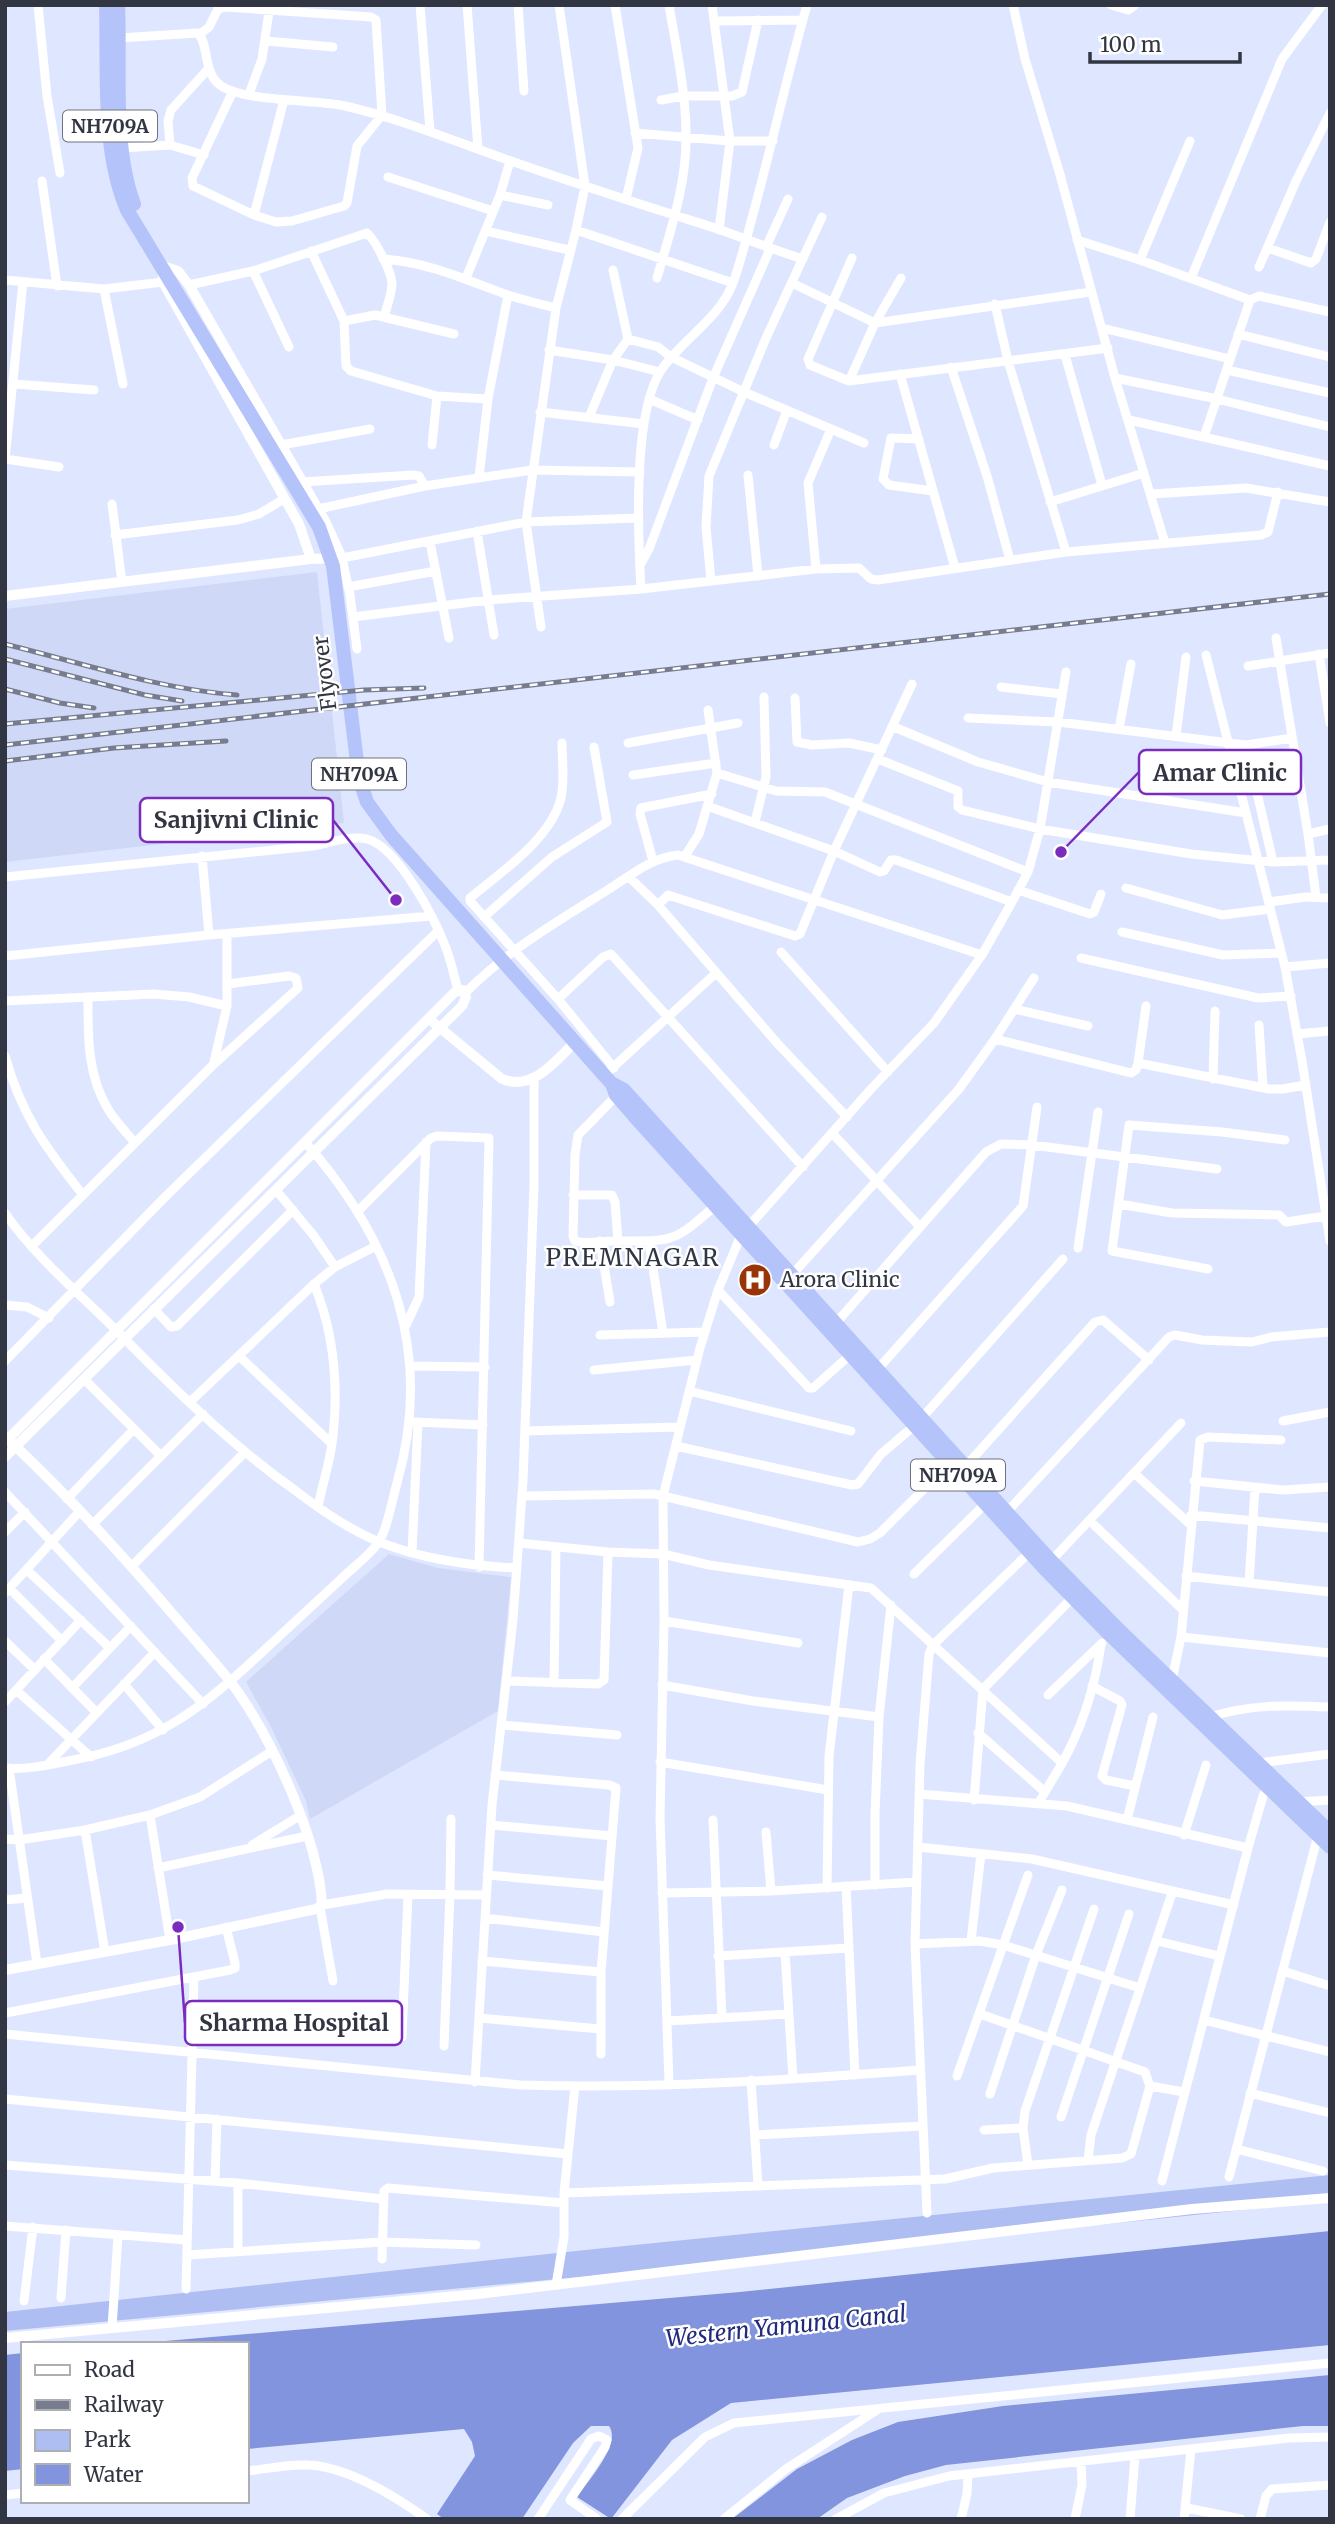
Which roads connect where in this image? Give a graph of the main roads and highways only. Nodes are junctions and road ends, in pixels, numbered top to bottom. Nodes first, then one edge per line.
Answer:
1 (106, 5) edge
2 (118, 5) edge
3 (146, 239) junction
4 (614, 1082) junction
5 (744, 1231) junction
6 (917, 1423) junction
7 (1033, 1549) junction
8 (1271, 1783) junction
9 (1324, 1834) edge
10 (1330, 1847) edge

1 - 3 highway, NH709A
2 - 3 highway, NH709A
3 - 4 highway, Flyover / NH709A
4 - 5 highway, NH709A
4 - 5 highway, NH709A
5 - 6 highway, NH709A
5 - 6 highway, NH709A
6 - 7 highway, NH709A
6 - 7 highway, NH709A
7 - 8 highway, NH709A
7 - 8 highway, NH709A
8 - 9 highway, NH709A
8 - 9 highway, NH709A
9 - 10 highway, NH709A

